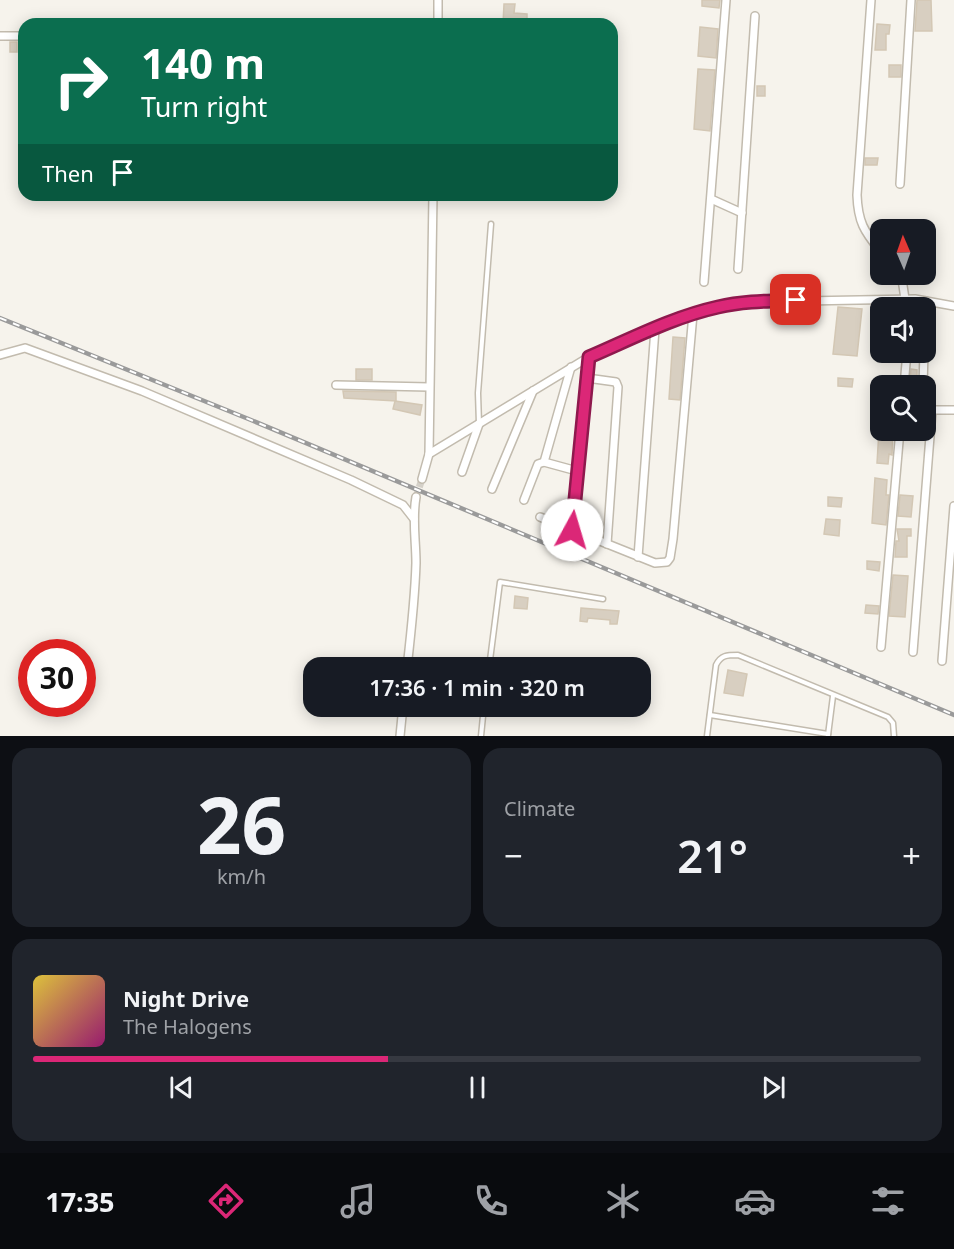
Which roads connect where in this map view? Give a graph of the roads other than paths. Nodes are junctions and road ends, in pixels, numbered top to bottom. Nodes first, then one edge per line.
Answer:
1 (438, 0) edge
2 (726, 0) edge
3 (871, 0) edge
4 (911, 0) edge
5 (755, 16) dead end
6 (438, 18) edge
7 (0, 36) edge
8 (18, 36) edge
9 (900, 184) dead end
10 (711, 199) junction
11 (433, 201) edge
12 (742, 213) junction
13 (491, 224) dead end
14 (870, 237) edge
15 (738, 269) dead end
16 (705, 282) dead end
17 (902, 285) edge
18 (904, 296) junction
19 (908, 297) edge
20 (936, 303) edge
21 (954, 306) edge
22 (693, 314) junction
23 (655, 329) junction
24 (0, 355) edge
25 (589, 357) junction
26 (571, 367) junction
27 (587, 378) junction
28 (336, 385) dead end
29 (429, 387) junction
30 (533, 390) junction
31 (936, 410) edge
32 (954, 410) edge
33 (479, 424) junction
34 (899, 441) edge
35 (927, 441) edge
36 (429, 454) junction
37 (544, 462) junction
38 (462, 471) dead end
39 (578, 471) junction
40 (422, 479) tunnel mouth
41 (492, 489) dead end
42 (416, 497) tunnel mouth
43 (524, 500) dead end
44 (954, 506) edge
45 (540, 516) dead end
46 (414, 519) junction
47 (572, 530) junction
48 (607, 544) junction
49 (638, 556) junction
50 (603, 599) dead end
51 (881, 647) dead end
52 (913, 652) dead end
53 (408, 657) edge
54 (490, 657) edge
55 (942, 661) dead end
56 (833, 696) junction
57 (710, 715) junction
58 (402, 717) edge
59 (483, 717) edge
60 (828, 735) edge
61 (400, 736) edge
62 (481, 736) edge
63 (707, 736) edge
64 (894, 736) edge

1 - 6 street
2 - 10 street
3 - 14 street
4 - 9 street
5 - 12 street
7 - 8 street
10 - 12 street
10 - 16 street
11 - 29 street
12 - 15 street
13 - 33 lane
17 - 18 street
18 - 19 street
18 - 22 street
20 - 21 street
22 - 23 street
22 - 49 street
23 - 25 street
23 - 49 street
24 - 46 street
25 - 26 street
25 - 27 street
26 - 30 street
26 - 37 street
27 - 39 street
27 - 48 street
28 - 29 street
29 - 36 street
30 - 33 street
30 - 41 street
31 - 32 street
33 - 36 street
33 - 38 street
34 - 51 street
35 - 52 street
36 - 40 street
37 - 39 street
37 - 43 street
39 - 47 street
42 - 46 street
44 - 55 street
45 - 47 street
46 - 53 street
47 - 48 street
48 - 49 street
50 - 54 lane
56 - 57 lane
56 - 60 lane
56 - 64 lane
57 - 60 lane
57 - 63 lane
58 - 61 street
59 - 62 lane

